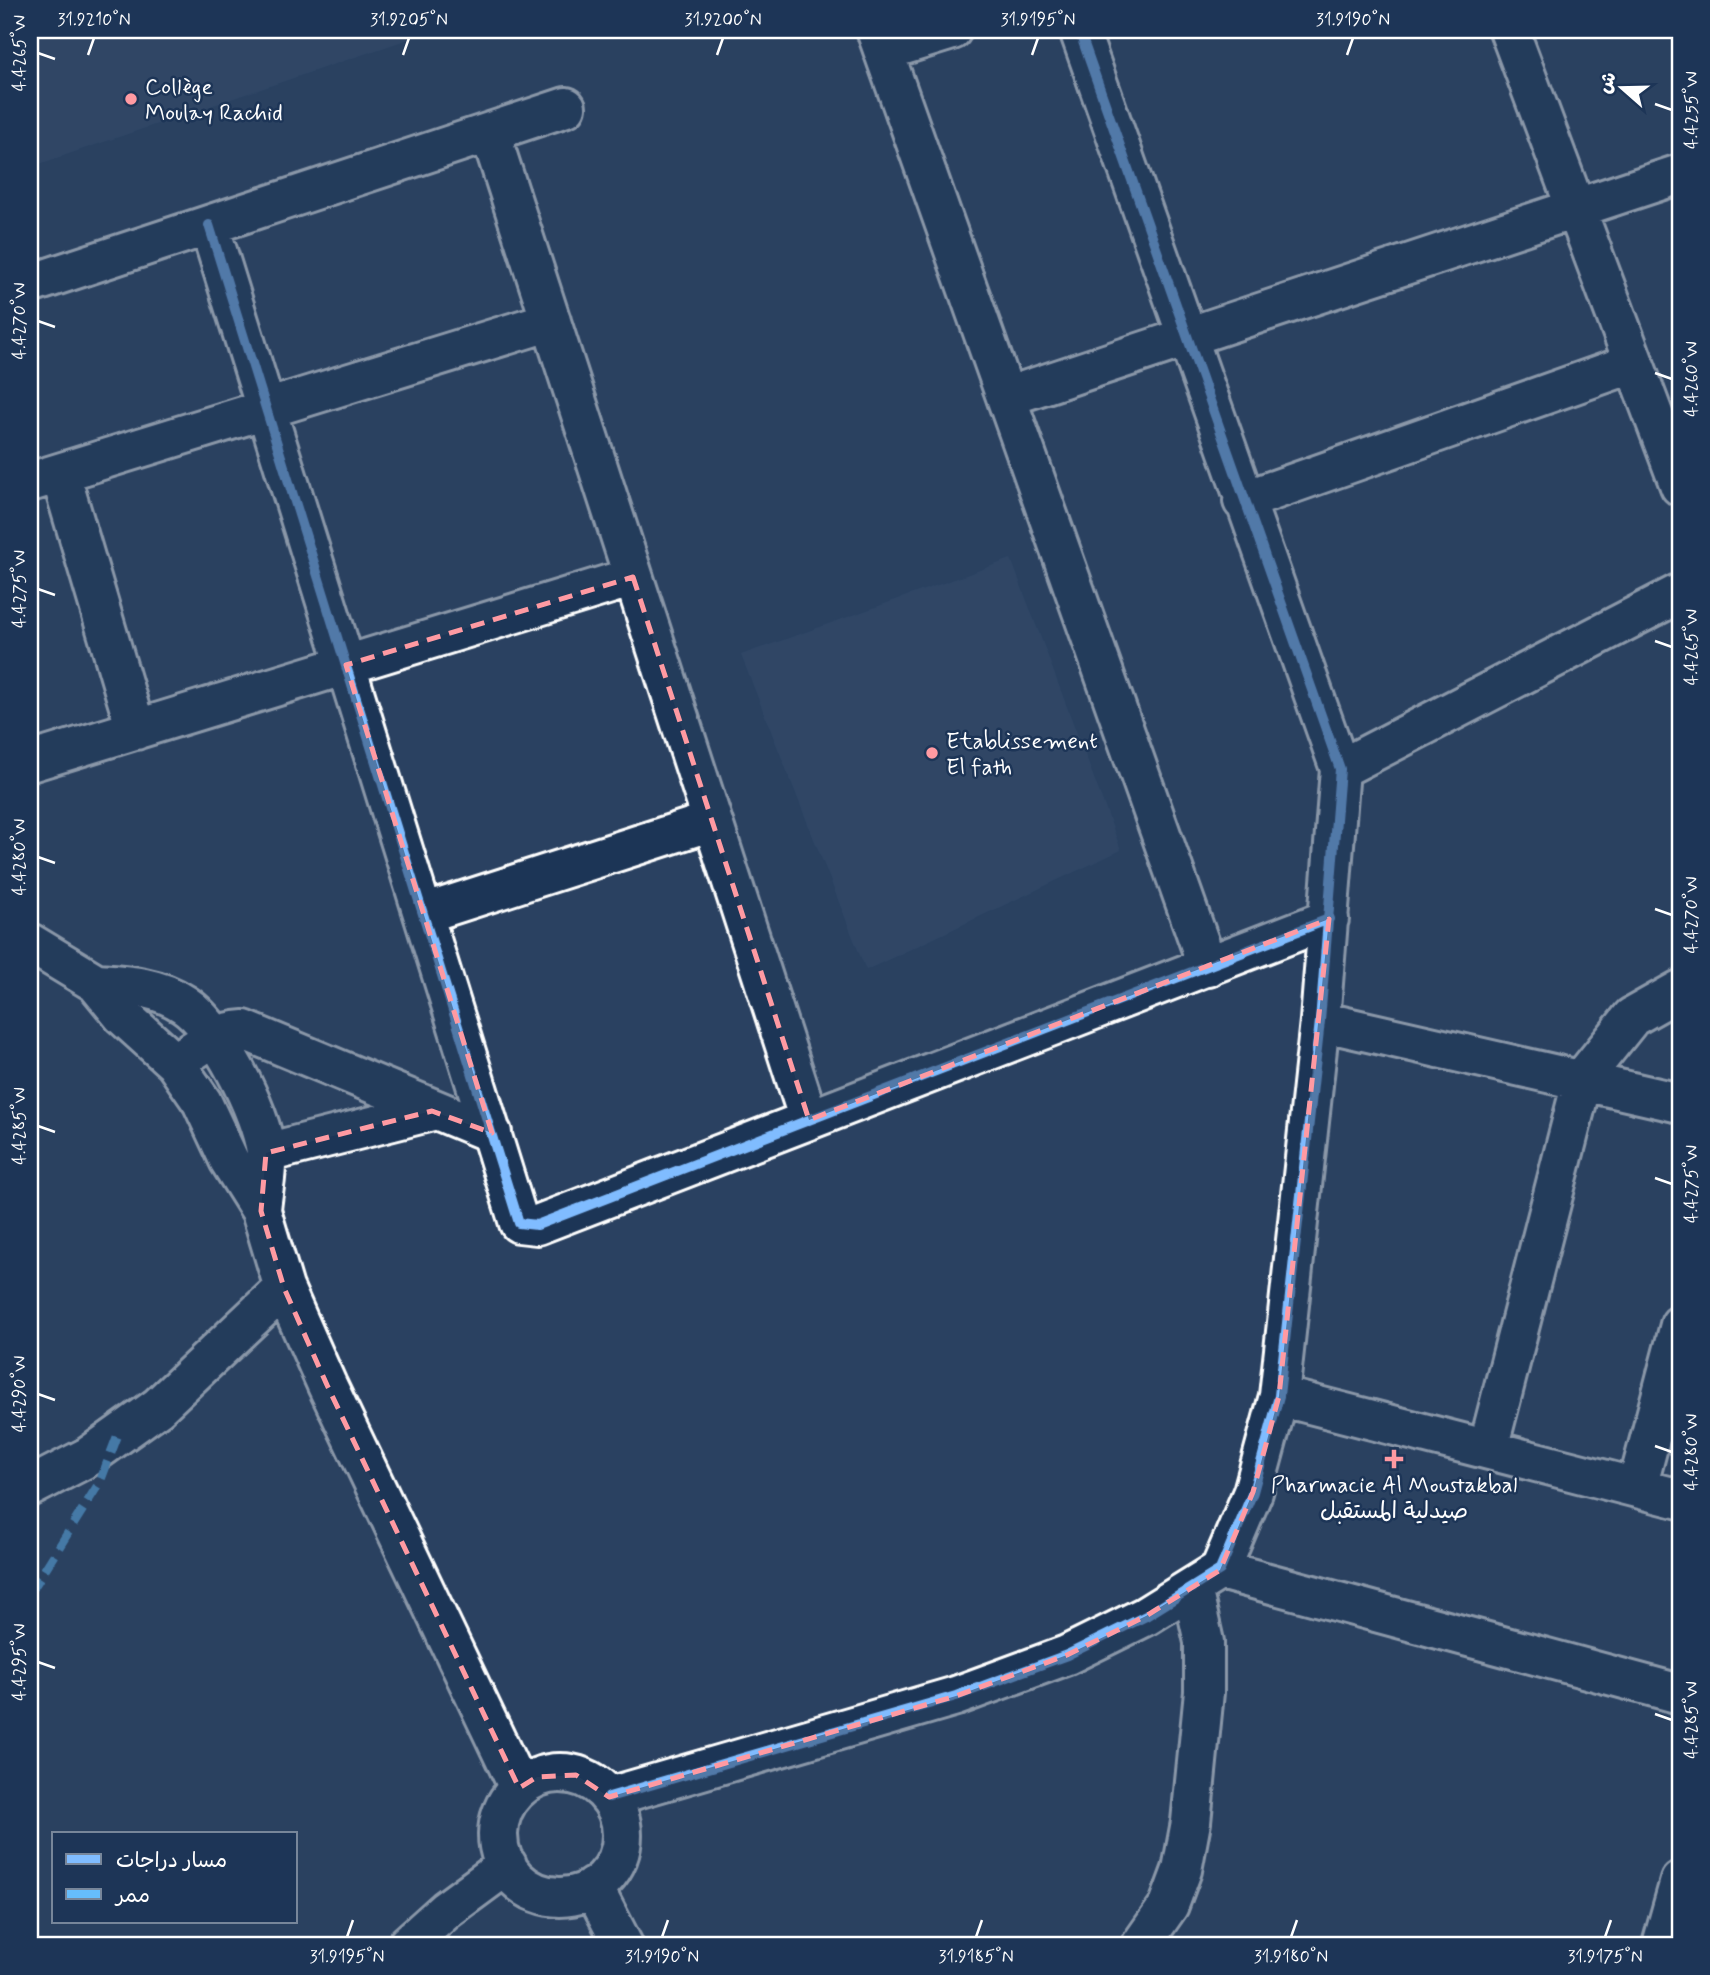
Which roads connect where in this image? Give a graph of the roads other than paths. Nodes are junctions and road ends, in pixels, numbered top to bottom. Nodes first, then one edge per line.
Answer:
1 (952, 30) edge
2 (1079, 30) edge
3 (1509, 30) edge
4 (880, 40) edge
5 (566, 107) dead end
6 (490, 133) junction
7 (1680, 174) edge
8 (1576, 208) junction
9 (209, 225) junction
10 (30, 284) edge
11 (551, 321) junction
12 (1186, 337) junction
13 (1634, 363) junction
14 (1006, 397) junction
15 (266, 409) junction
16 (45, 477) edge
17 (1680, 486) edge
18 (1243, 501) junction
19 (633, 576) junction
20 (1680, 593) edge
21 (346, 665) junction
22 (136, 730) junction
23 (30, 762) edge
24 (1340, 769) junction
25 (712, 821) junction
26 (423, 914) junction
27 (1329, 919) junction
28 (30, 943) edge
29 (1208, 967) junction
30 (96, 984) junction
31 (1680, 990) edge
32 (1320, 1021) junction
33 (215, 1036) junction
34 (174, 1063) junction
35 (1583, 1078) junction
36 (1680, 1103) edge
37 (432, 1111) junction
38 (808, 1120) junction
39 (492, 1133) junction
40 (266, 1153) junction
41 (261, 1212) junction
42 (284, 1288) junction
43 (1680, 1325) edge
44 (1279, 1396) junction
45 (1488, 1449) junction
46 (30, 1487) edge
47 (1637, 1488) junction
48 (1680, 1499) edge
49 (1206, 1579) junction
50 (1680, 1694) edge
51 (519, 1788) junction
52 (609, 1797) junction
53 (507, 1865) junction
54 (1680, 1881) edge
55 (593, 1887) junction
56 (407, 1945) edge
57 (623, 1945) edge
58 (1141, 1945) edge
59 (1662, 1945) edge

1 - 4 street
2 - 12 street
3 - 8 street
4 - 14 street
5 - 6 street
6 - 9 street
6 - 11 street
7 - 8 street
8 - 12 street
8 - 13 street
9 - 10 street
9 - 15 street
11 - 15 street
11 - 19 street
12 - 14 street
12 - 18 street
13 - 17 street
13 - 18 street
14 - 29 street
15 - 16 street
15 - 21 street
16 - 22 street
18 - 24 street
19 - 21 street
19 - 25 street
20 - 24 street
21 - 22 street
21 - 26 street
22 - 23 street
24 - 27 street
25 - 26 street
25 - 38 street
26 - 39 street
27 - 29 street
27 - 32 street
28 - 30 street
29 - 38 street
30 - 33 street
30 - 34 street
31 - 35 street
32 - 35 street
32 - 44 street
33 - 34 street
33 - 37 street
33 - 40 street
34 - 41 street
35 - 36 street
35 - 45 street
37 - 39 street
37 - 40 street
38 - 39 street
40 - 41 street
41 - 42 street
42 - 46 street
42 - 51 street
43 - 47 street
44 - 45 street
44 - 49 street
45 - 47 street
47 - 48 street
49 - 50 street
49 - 52 street
49 - 58 street
51 - 52 street
51 - 53 street
52 - 55 street
53 - 55 street
53 - 56 street
54 - 59 street
55 - 57 street

